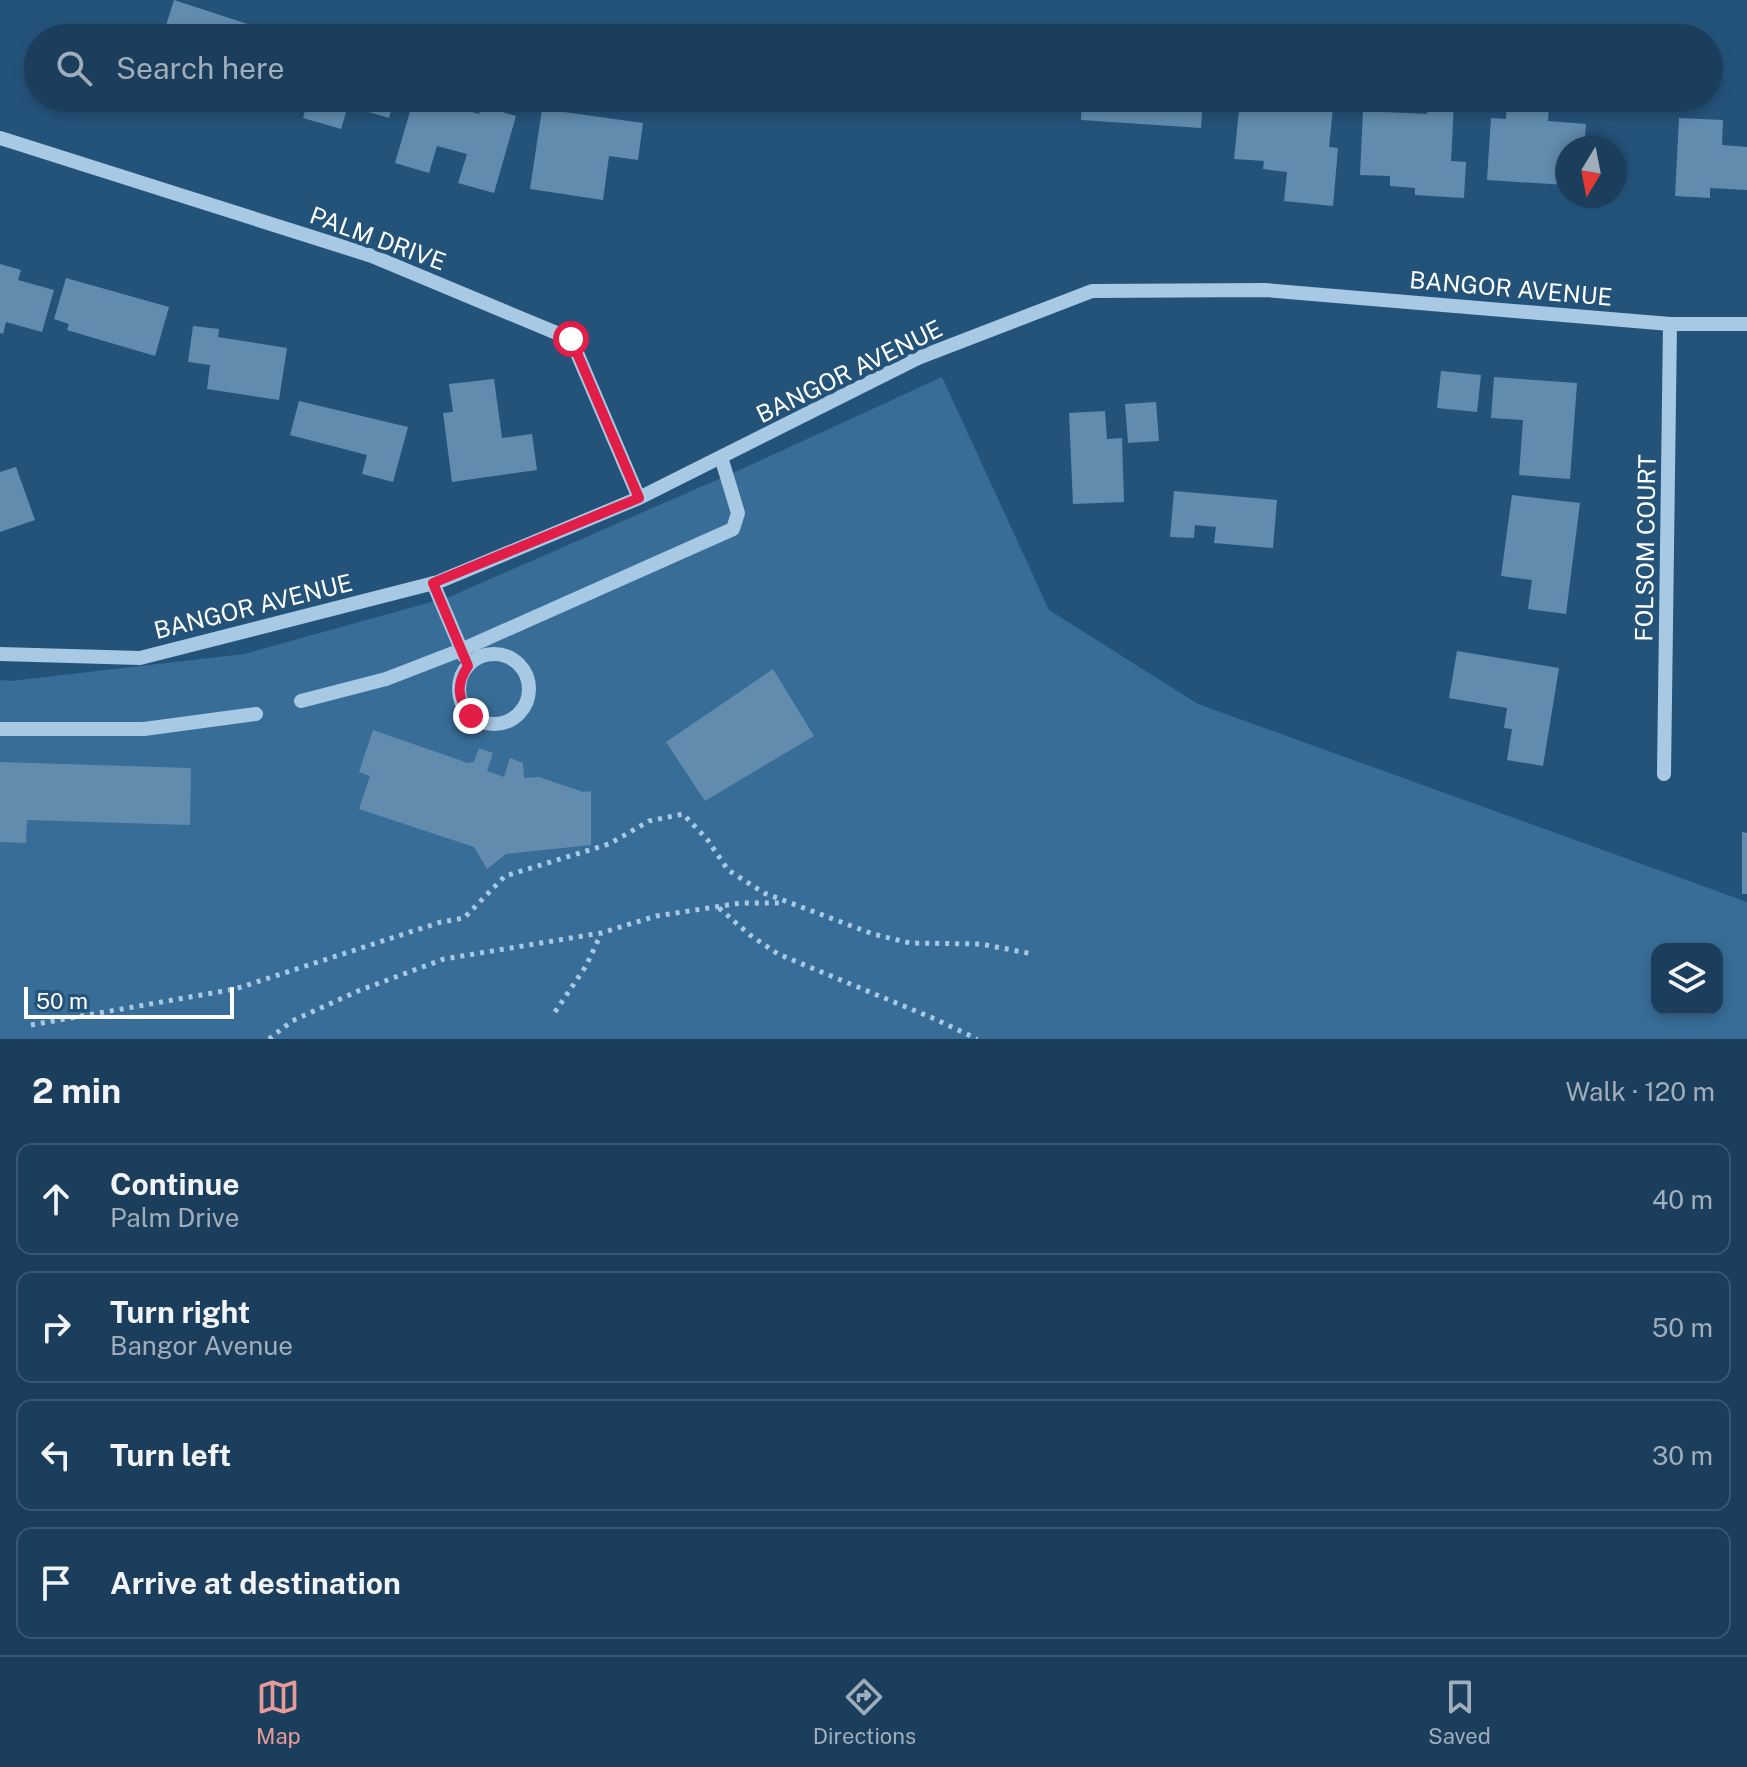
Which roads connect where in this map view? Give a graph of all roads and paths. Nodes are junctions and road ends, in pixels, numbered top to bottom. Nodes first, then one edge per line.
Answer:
1 (0, 138) edge
2 (1670, 324) junction
3 (1747, 324) edge
4 (721, 457) junction
5 (639, 498) junction
6 (433, 583) junction
7 (461, 650) junction
8 (0, 654) edge
9 (468, 666) junction
10 (301, 701) dead end
11 (256, 714) dead end
12 (0, 729) edge
13 (1664, 774) dead end
14 (789, 903) junction
15 (718, 907) junction
16 (601, 933) junction
17 (1033, 954) dead end
18 (555, 1012) dead end
19 (31, 1025) dead end
20 (269, 1039) edge
21 (977, 1039) edge

1 - 5 street, PALM DRIVE
2 - 3 street, BANGOR AVENUE
2 - 4 street, BANGOR AVENUE
2 - 13 street, FOLSOM COURT
4 - 5 street, BANGOR AVENUE
4 - 7 street
5 - 6 street, BANGOR AVENUE
6 - 7 street
6 - 8 street, BANGOR AVENUE
7 - 9 street
7 - 10 street
9 - 9 street
11 - 12 street
14 - 15 path
14 - 17 path
14 - 19 path
15 - 16 path
15 - 21 path
16 - 18 path
16 - 20 path

